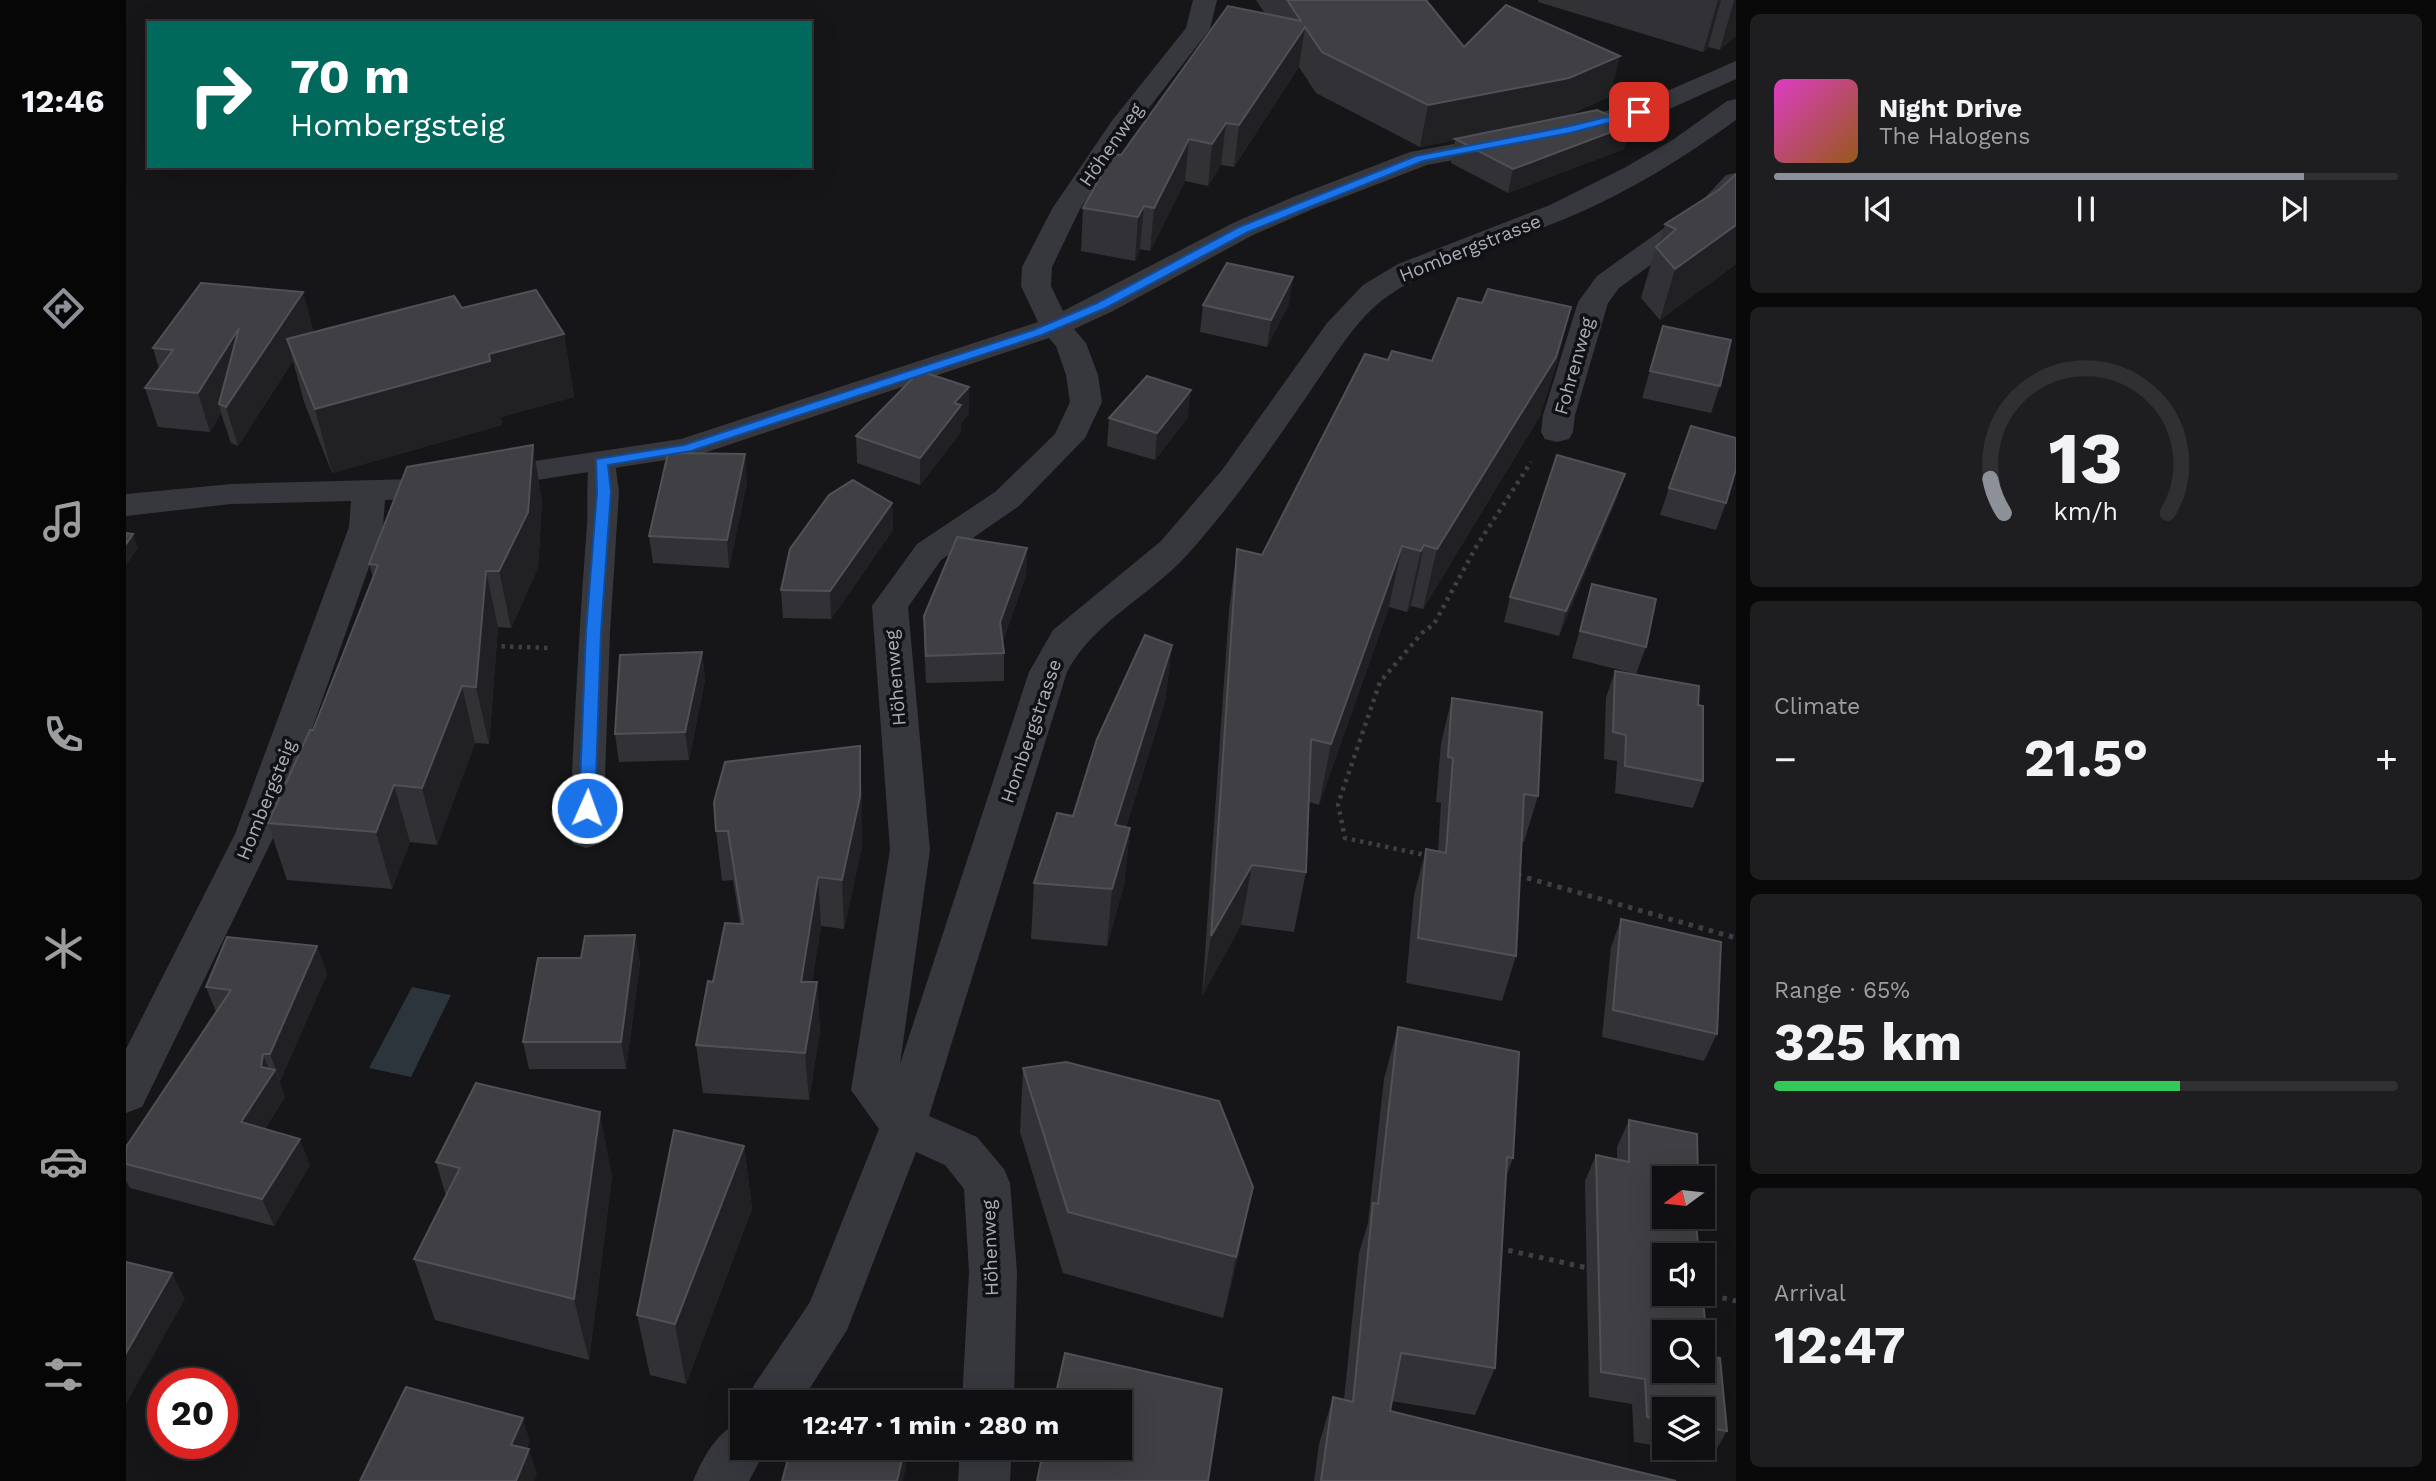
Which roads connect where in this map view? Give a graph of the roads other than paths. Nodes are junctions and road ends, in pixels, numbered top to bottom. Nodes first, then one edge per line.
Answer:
1 (1205, 0) edge
2 (1736, 69) edge
3 (1736, 107) edge
4 (1736, 181) edge
5 (1055, 326) junction
6 (1557, 432) road end
7 (601, 462) junction
8 (369, 493) junction
9 (126, 505) edge
10 (586, 835) dead end
11 (126, 1094) edge
12 (903, 1125) junction
13 (780, 1390) edge
14 (988, 1390) edge
15 (733, 1460) edge
16 (985, 1460) edge
17 (719, 1481) edge
18 (984, 1481) edge

1 - 5 street, Höhenweg
2 - 5 street
3 - 12 street, Hombergstrasse
4 - 6 street, Fohrenweg
5 - 7 street
5 - 12 street, Höhenweg
7 - 8 street
7 - 10 lane
8 - 9 street
8 - 11 street, Hombergsteig
12 - 13 street, Hombergstrasse
12 - 14 street, Höhenweg
15 - 17 street
16 - 18 street

